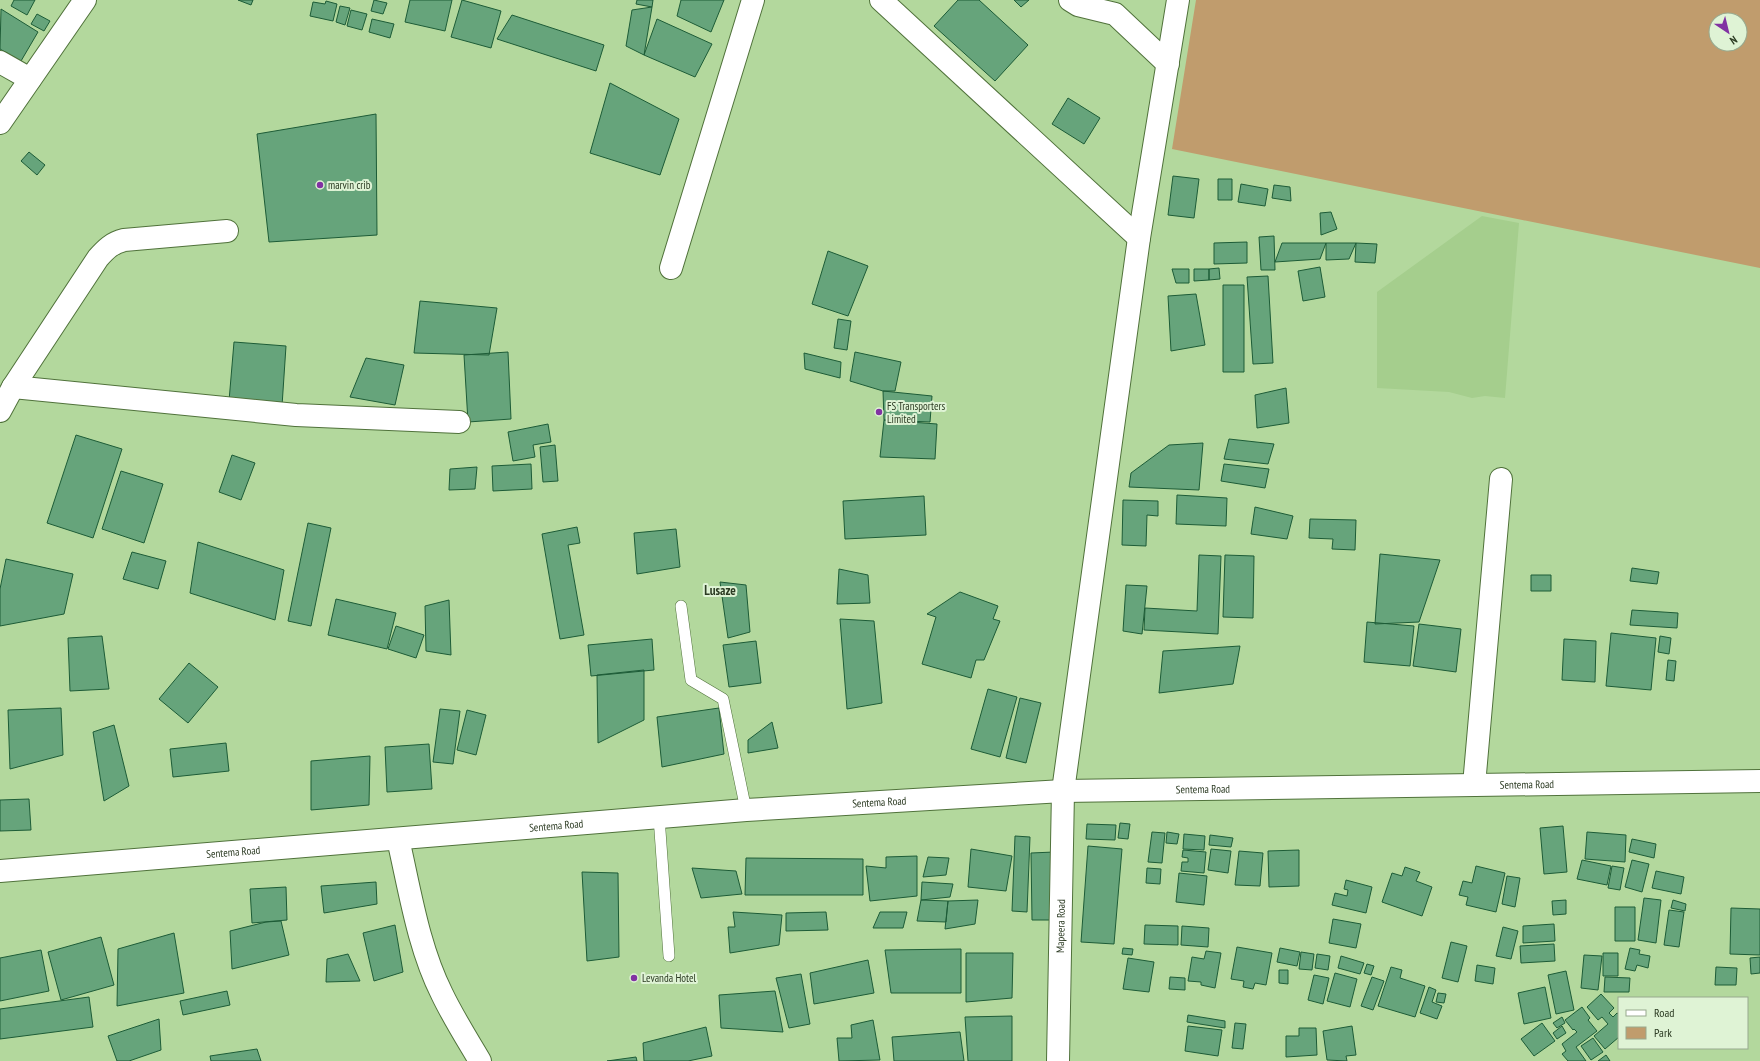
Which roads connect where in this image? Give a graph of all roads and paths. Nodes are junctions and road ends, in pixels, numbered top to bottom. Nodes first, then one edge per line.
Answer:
1 (85, 0) edge
2 (753, 0) edge
3 (881, 0) edge
4 (1070, 0) edge
5 (1178, 0) edge
6 (0, 62) edge
7 (1168, 64) junction
8 (30, 79) junction
9 (0, 123) edge
10 (227, 231) dead end
11 (1139, 238) junction
12 (671, 268) dead end
13 (6, 396) edge
14 (459, 422) dead end
15 (1501, 479) dead end
16 (681, 606) dead end
17 (1760, 781) edge
18 (1474, 785) junction
19 (1063, 791) junction
20 (746, 810) junction
21 (659, 817) junction
22 (398, 839) junction
23 (0, 871) edge
24 (670, 956) dead end
25 (480, 1061) edge
26 (1058, 1061) edge

1 - 8 street
2 - 12 street
3 - 11 street
4 - 7 street
5 - 7 street, Mapeera Road
6 - 8 street
7 - 11 street, Mapeera Road
8 - 9 street
10 - 13 street
11 - 19 street, Mapeera Road
13 - 14 street
15 - 18 street
16 - 20 lane
17 - 18 street, Sentema Road
18 - 19 street, Sentema Road
19 - 20 street, Sentema Road
19 - 26 street, Mapeera Road
20 - 21 street, Sentema Road
21 - 22 street, Sentema Road
21 - 24 lane
22 - 23 street, Sentema Road
22 - 25 street

